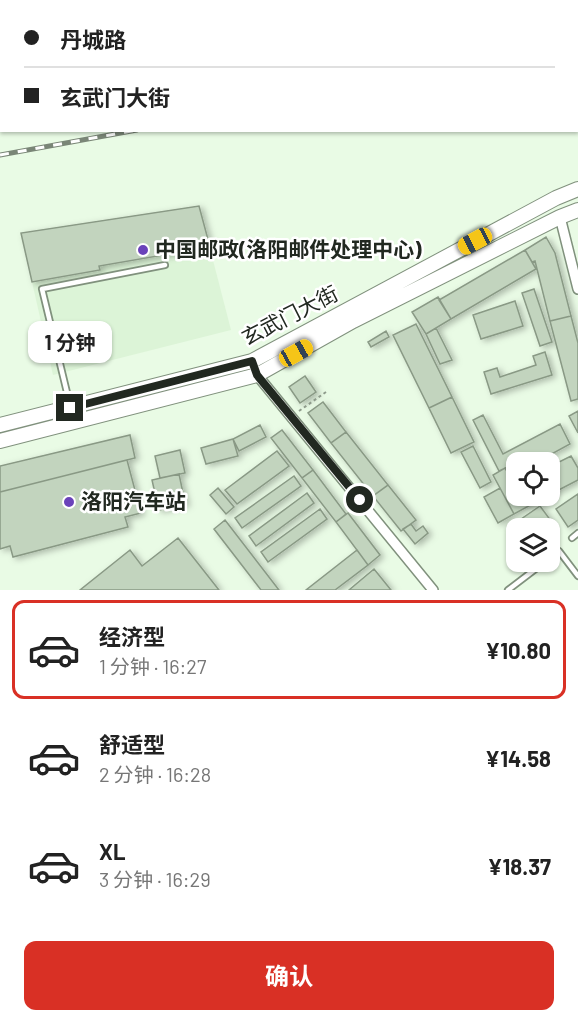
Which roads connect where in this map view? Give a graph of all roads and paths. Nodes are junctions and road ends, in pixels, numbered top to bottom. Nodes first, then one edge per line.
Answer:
1 (578, 189) edge
2 (578, 210) edge
3 (560, 217) junction
4 (165, 265) dead end
5 (578, 289) edge
6 (252, 361) junction
7 (257, 375) junction
8 (326, 392) dead end
9 (70, 408) junction
10 (291, 416) junction
11 (0, 425) edge
12 (0, 441) edge
13 (578, 533) edge
14 (572, 538) dead end
15 (560, 552) edge
16 (532, 572) edge
17 (578, 576) edge
18 (427, 588) edge
19 (508, 590) edge

1 - 6 main road, 玄武门大街
2 - 3 main road, 玄武门大街
3 - 5 street
3 - 7 main road, 玄武门大街
4 - 9 lane
6 - 7 street
6 - 9 main road, 玄武门大街
7 - 10 street
7 - 12 main road, 玄武门大街
8 - 10 path
9 - 11 main road, 玄武门大街
10 - 18 street
13 - 14 lane
15 - 17 lane
16 - 19 lane

